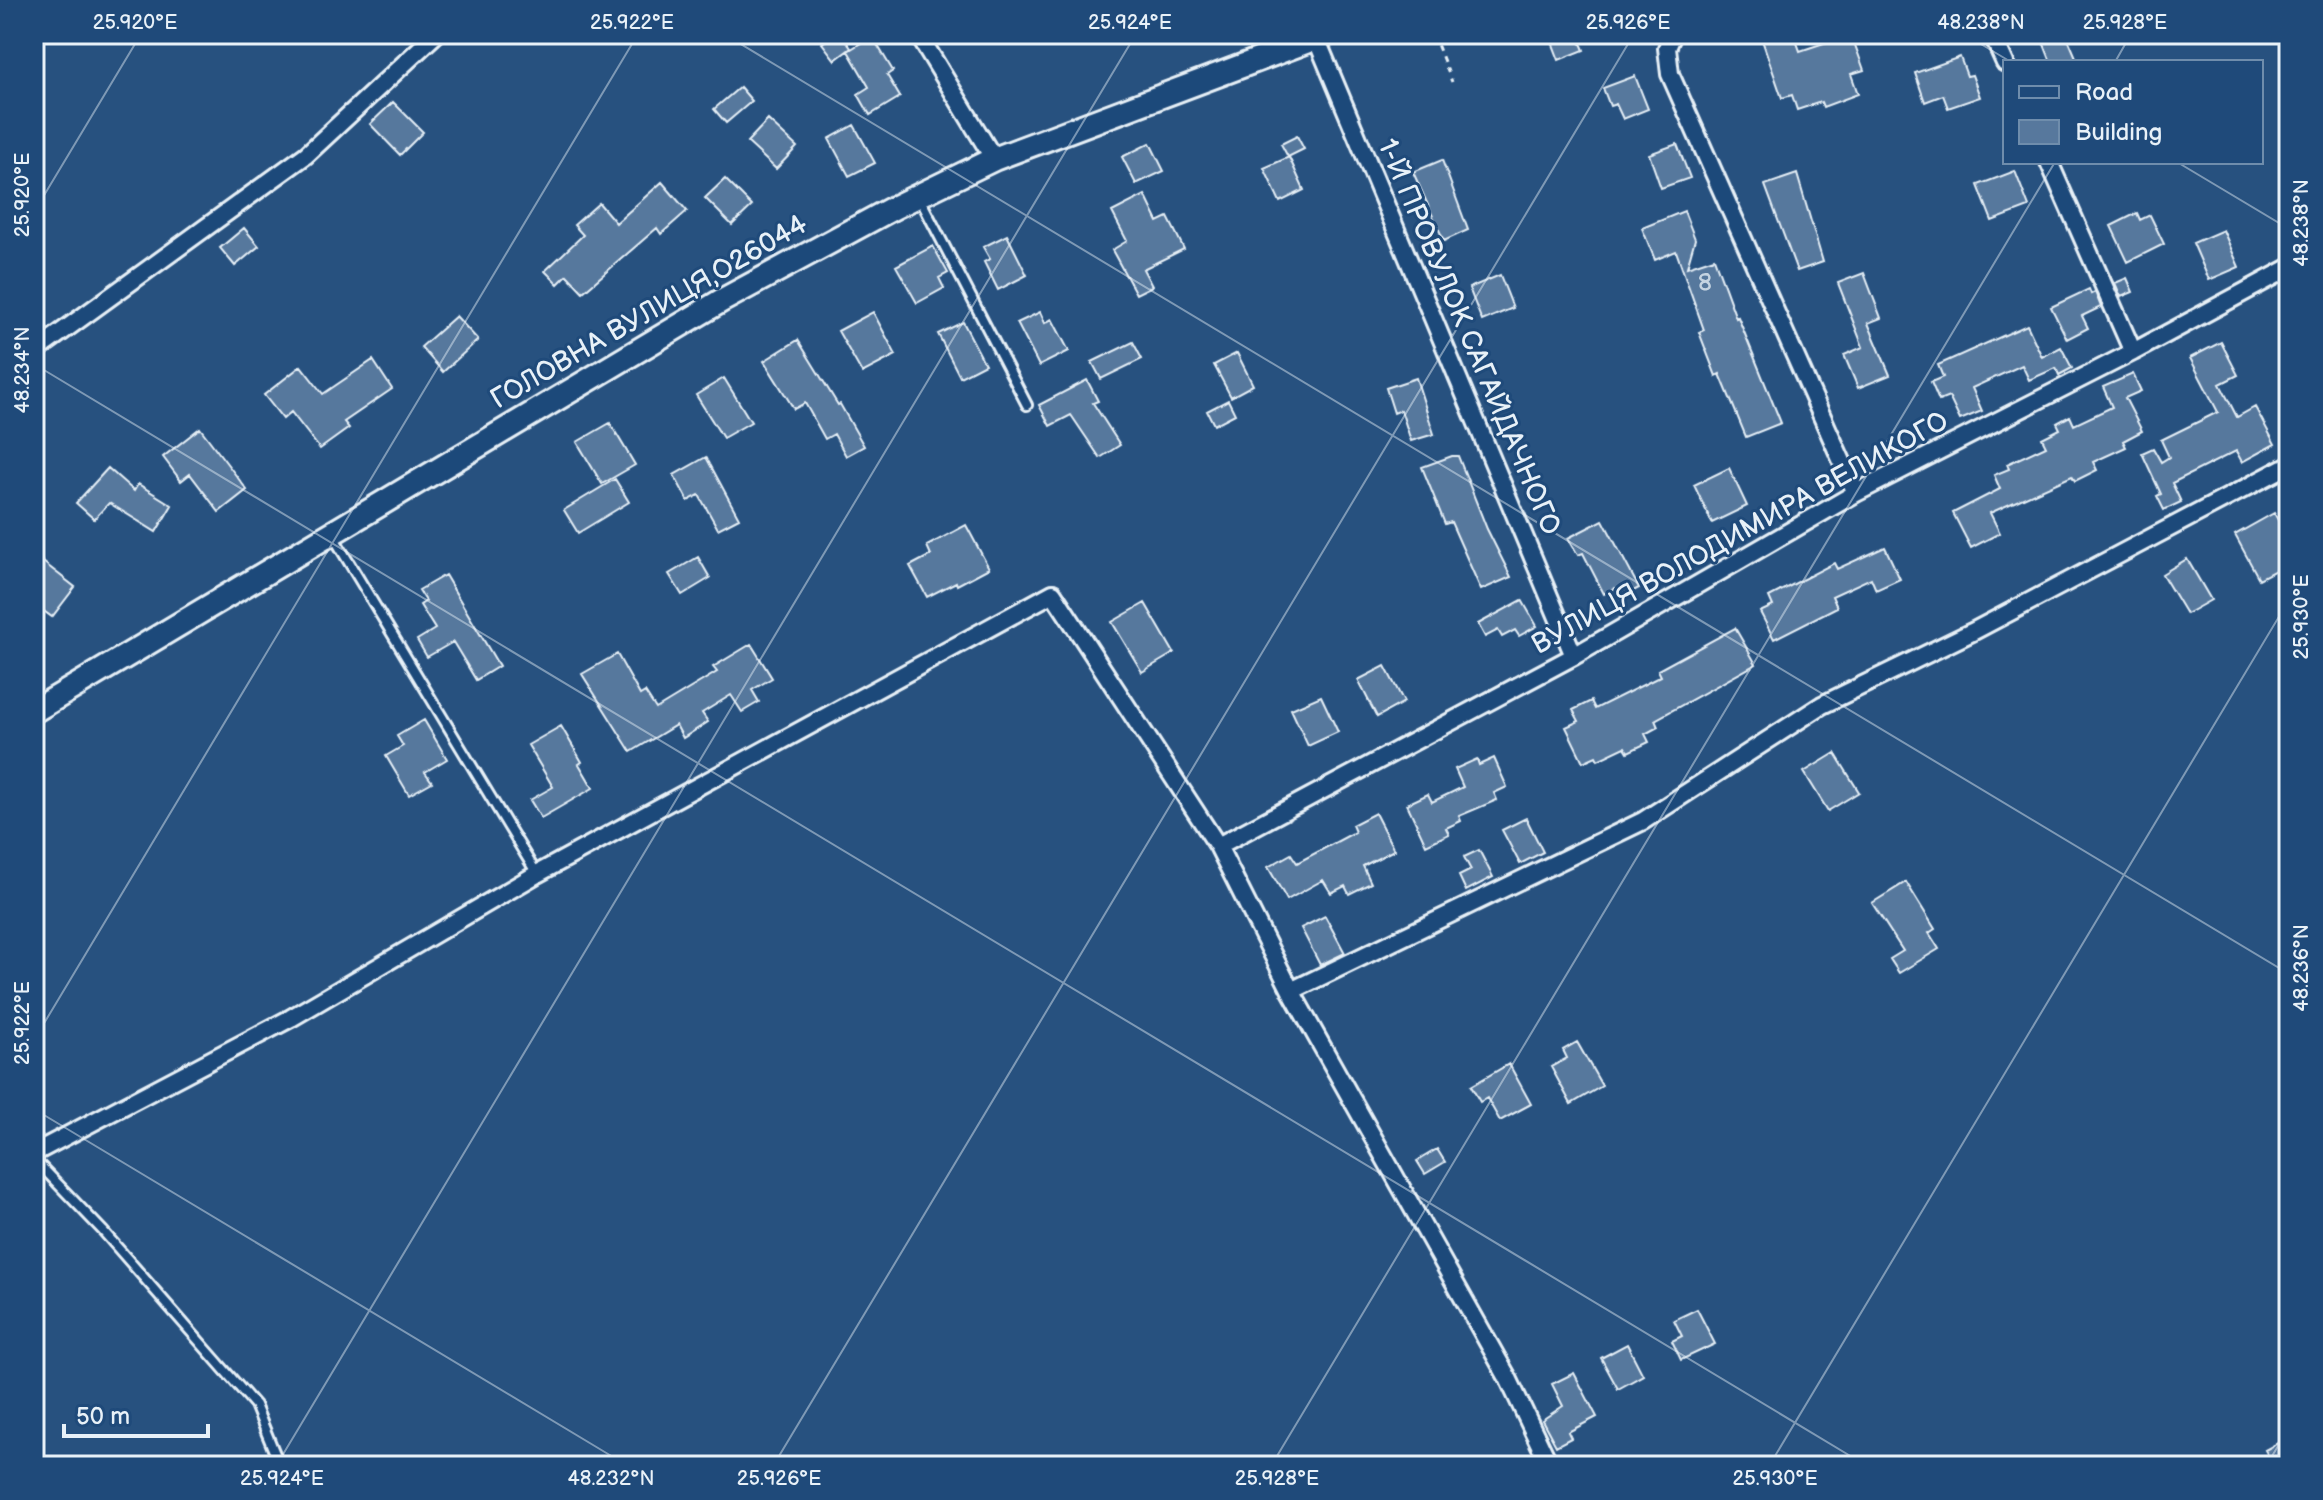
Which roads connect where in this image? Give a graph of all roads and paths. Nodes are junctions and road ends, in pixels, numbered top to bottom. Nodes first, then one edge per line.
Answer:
1 (436, 34) edge
2 (918, 34) edge
3 (1433, 34) edge
4 (1673, 34) edge
5 (1992, 34) edge
6 (1321, 36) edge
7 (2004, 60) edge
8 (1452, 82) dead end
9 (994, 159) junction
10 (2050, 164) edge
11 (918, 196) junction
12 (2289, 268) edge
13 (34, 352) edge
14 (2133, 352) junction
15 (1027, 405) dead end
16 (2289, 465) edge
17 (1856, 493) junction
18 (331, 532) junction
19 (1574, 656) junction
20 (34, 711) edge
21 (1218, 846) junction
22 (537, 874) junction
23 (1291, 991) junction
24 (34, 1153) edge
25 (34, 1159) edge
26 (280, 1466) edge
27 (1550, 1466) edge

1 - 13 street
2 - 9 street
3 - 8 path
4 - 17 street
5 - 7 street
6 - 9 main road, ГОЛОВНА ВУЛИЦЯ,О26044
6 - 19 street, 1-Й ПРОВУЛОК САГАЙДАЧНОГО
9 - 11 main road, ГОЛОВНА ВУЛИЦЯ,О26044
10 - 14 street
11 - 15 lane
11 - 18 main road, ГОЛОВНА ВУЛИЦЯ,О26044
12 - 14 street, ВУЛИЦЯ ВОЛОДИМИРА ВЕЛИКОГО
14 - 17 street, ВУЛИЦЯ ВОЛОДИМИРА ВЕЛИКОГО
16 - 23 street
17 - 19 street, ВУЛИЦЯ ВОЛОДИМИРА ВЕЛИКОГО
18 - 20 main road, ГОЛОВНА ВУЛИЦЯ,О26044
18 - 22 lane
19 - 21 street, ВУЛИЦЯ ВОЛОДИМИРА ВЕЛИКОГО
21 - 22 street
21 - 23 street
22 - 24 street
23 - 27 street
25 - 26 lane

